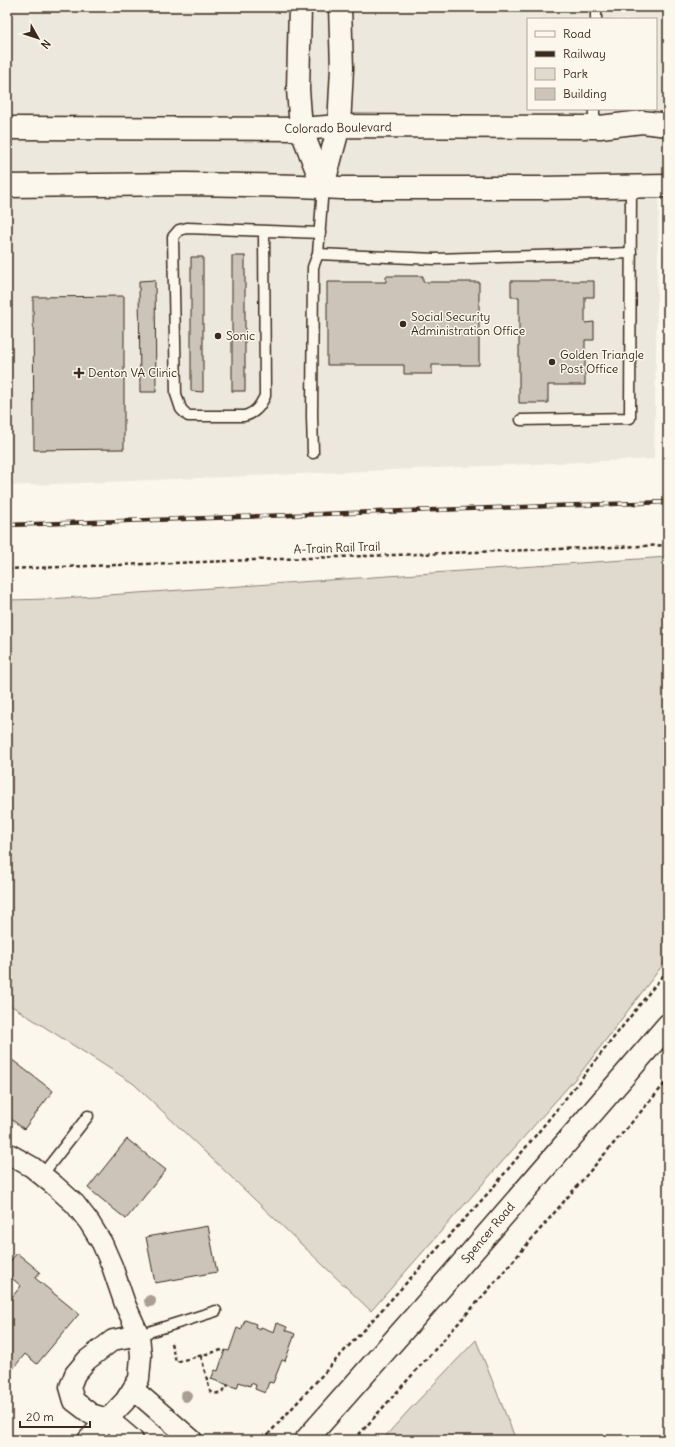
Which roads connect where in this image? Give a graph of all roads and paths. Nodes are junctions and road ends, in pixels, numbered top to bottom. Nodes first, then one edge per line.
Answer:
1 (300, 7) edge
2 (340, 7) edge
3 (596, 7) edge
4 (596, 18) edge
5 (594, 118) edge
6 (668, 125) edge
7 (339, 126) junction
8 (7, 128) edge
9 (301, 129) junction
10 (7, 186) edge
11 (323, 186) junction
12 (631, 186) junction
13 (668, 186) edge
14 (264, 231) junction
15 (320, 233) junction
16 (631, 253) junction
17 (318, 254) junction
18 (521, 420) dead end
19 (314, 453) dead end
20 (668, 545) edge
21 (7, 569) edge
22 (668, 969) edge
23 (668, 1025) edge
24 (668, 1080) edge
25 (88, 1116) dead end
26 (7, 1153) edge
27 (42, 1175) junction
28 (216, 1311) dead end
29 (168, 1326) junction
30 (139, 1335) junction
31 (222, 1350) dead end
32 (201, 1356) junction
33 (228, 1385) dead end
34 (133, 1389) junction
35 (108, 1419) junction
36 (88, 1440) edge
37 (133, 1440) edge
38 (192, 1440) edge
39 (263, 1440) edge
40 (306, 1440) edge
41 (354, 1440) edge

1 - 9 main road
2 - 7 main road
3 - 4 lane
5 - 6 main road, Colorado Boulevard
5 - 7 main road, Colorado Boulevard
7 - 9 main road, Colorado Boulevard
7 - 11 main road
8 - 9 main road, Colorado Boulevard
9 - 11 main road
10 - 11 main road
11 - 12 main road
11 - 15 lane
12 - 13 main road
12 - 16 lane
14 - 14 lane
14 - 15 lane
15 - 17 lane
16 - 17 lane
16 - 18 lane
17 - 19 lane
20 - 21 path, A-Train Rail Trail
22 - 39 path
23 - 40 main road, Spencer Road
24 - 41 path
25 - 27 lane
26 - 27 street
27 - 30 street
28 - 29 lane
29 - 30 lane
29 - 32 path
30 - 34 street
30 - 35 street
31 - 32 path
32 - 33 path
34 - 35 street
34 - 38 street
35 - 36 street
35 - 37 street

